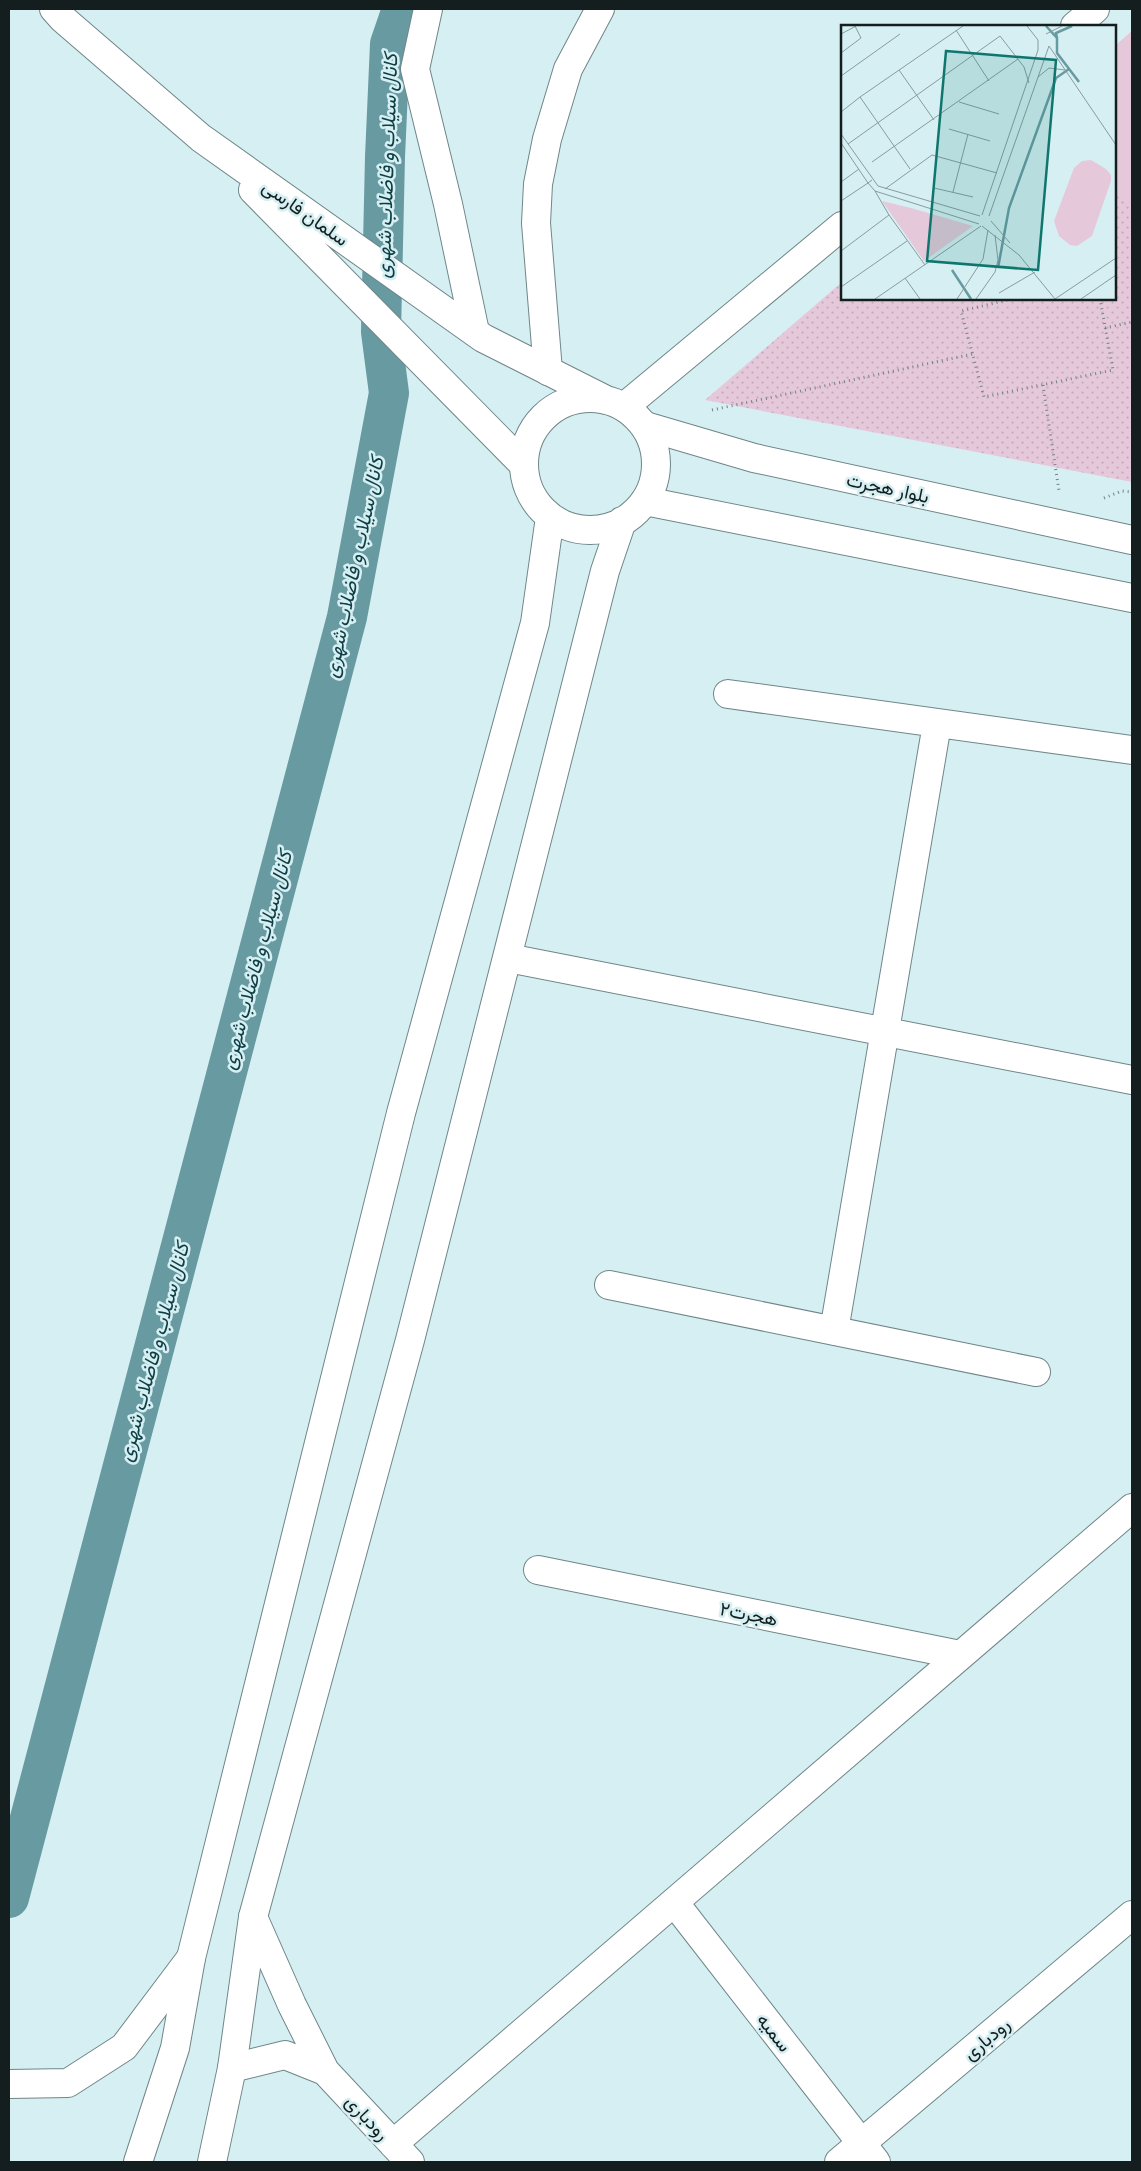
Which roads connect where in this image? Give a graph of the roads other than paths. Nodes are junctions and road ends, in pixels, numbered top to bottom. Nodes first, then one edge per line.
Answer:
1 (54, 9) edge
2 (428, 9) edge
3 (600, 9) edge
4 (1095, 9) edge
5 (1076, 25) edge
6 (201, 138) junction
7 (841, 227) edge
8 (475, 332) junction
9 (548, 371) junction
10 (615, 404) junction
11 (645, 426) junction
12 (523, 464) junction
13 (644, 501) junction
14 (550, 517) junction
15 (622, 521) junction
16 (1132, 540) edge
17 (1132, 598) edge
18 (728, 694) dead end
19 (937, 724) junction
20 (1132, 750) edge
21 (508, 958) junction
22 (884, 1031) junction
23 (1132, 1080) edge
24 (609, 1285) dead end
25 (834, 1331) junction
26 (1036, 1372) dead end
27 (1132, 1508) edge
28 (538, 1570) dead end
29 (960, 1656) junction
30 (674, 1902) junction
31 (1132, 1914) edge
32 (253, 1917) junction
33 (191, 1958) junction
34 (232, 2068) junction
35 (325, 2072) junction
36 (9, 2084) edge
37 (402, 2153) edge
38 (869, 2153) edge
39 (138, 2162) edge
40 (212, 2162) edge
41 (839, 2162) edge

1 - 6 street, سلمان فارسی
2 - 8 street
3 - 9 street
4 - 5 street
6 - 8 street, سلمان فارسی
6 - 12 street
7 - 10 street
8 - 9 street, سلمان فارسی
9 - 10 street, سلمان فارسی
10 - 11 street
10 - 12 street
11 - 13 street
11 - 16 street, بلوار هجرت
12 - 14 street
13 - 15 street
13 - 17 street
14 - 15 street
14 - 33 street
15 - 21 street
18 - 19 street
19 - 20 street
19 - 22 street
21 - 22 street
21 - 32 street
22 - 23 street
22 - 25 street
24 - 25 street
25 - 26 street
27 - 29 street
28 - 29 street, هجرت۲
29 - 30 street
30 - 37 street
30 - 38 street, سمیه
31 - 38 street, رودباری
32 - 34 street
32 - 35 street
33 - 36 street
33 - 39 street
34 - 35 street
34 - 40 street
35 - 37 street, رودباری
38 - 41 street, رودباری

